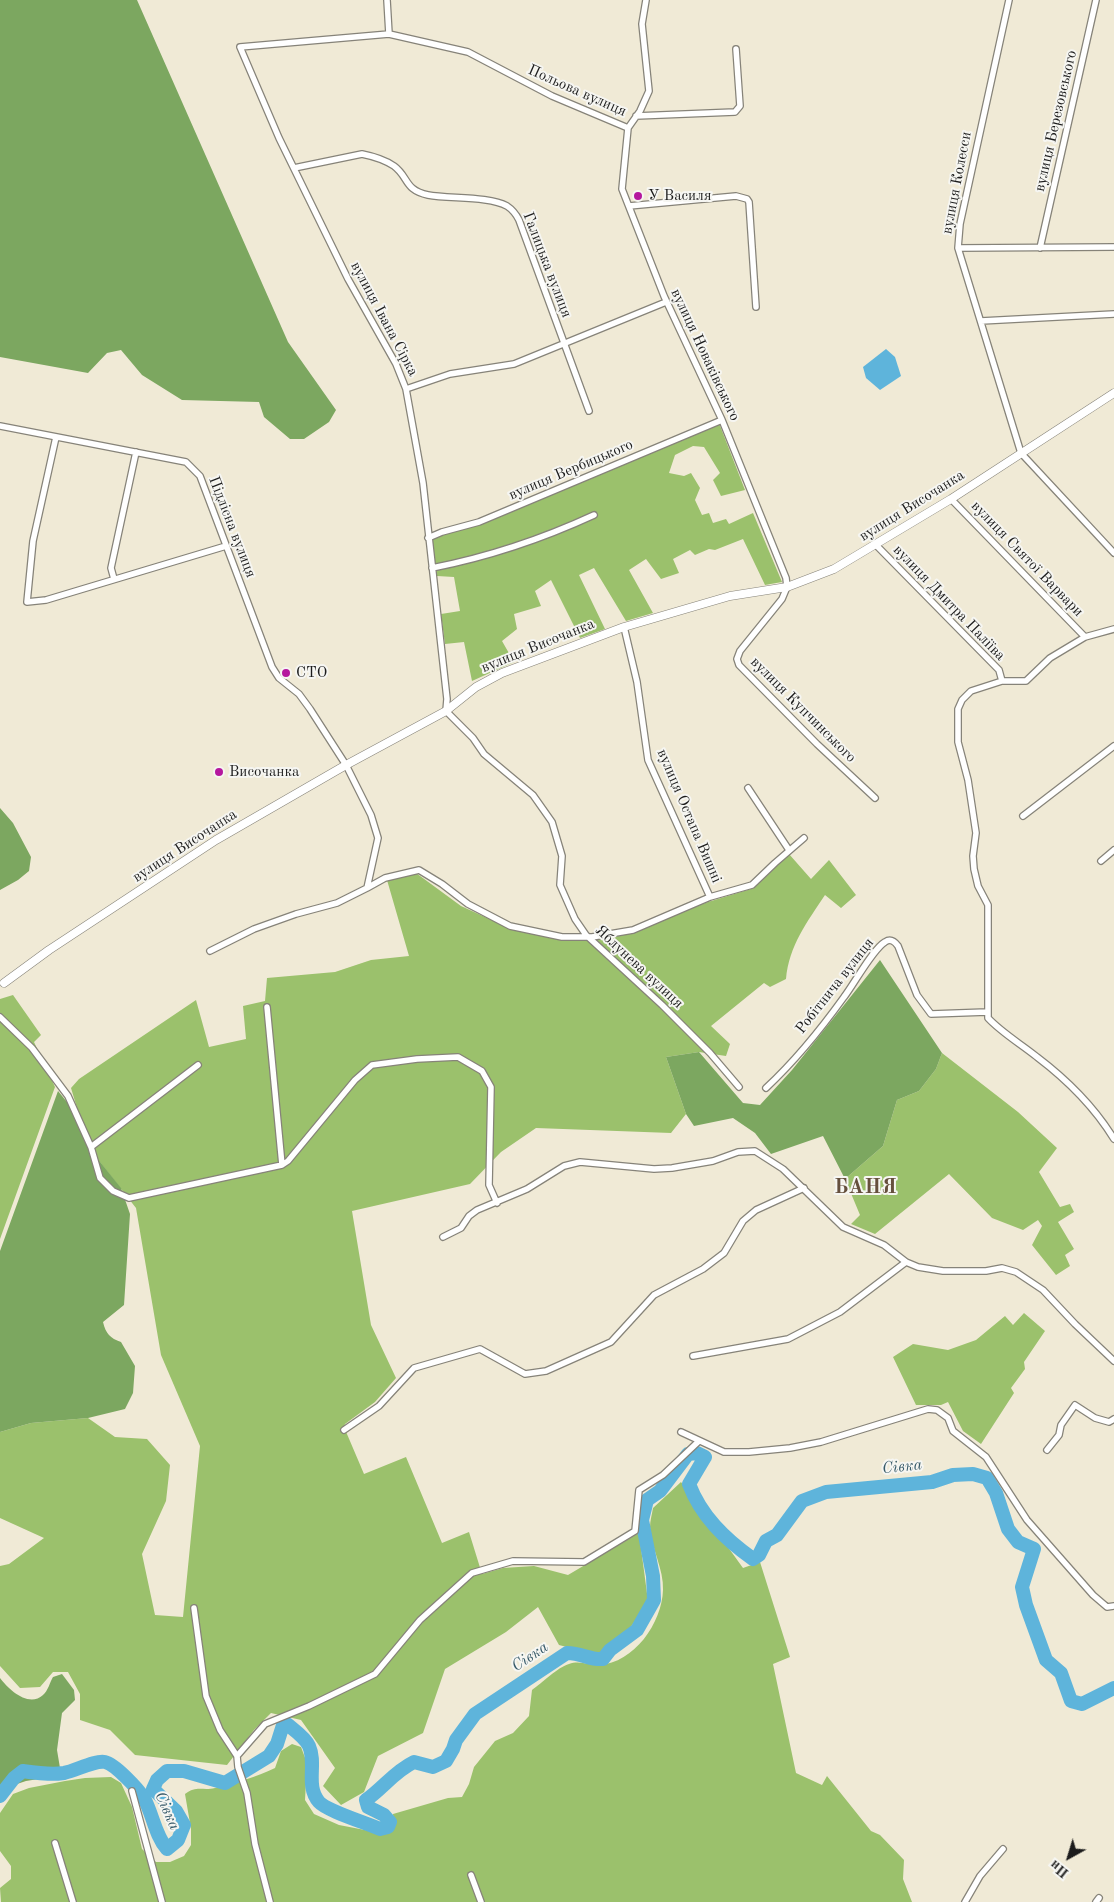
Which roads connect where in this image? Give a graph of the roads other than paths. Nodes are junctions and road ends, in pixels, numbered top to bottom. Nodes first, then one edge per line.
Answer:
1 (387, 0) edge
2 (646, 0) edge
3 (1008, 0) edge
4 (1096, 0) edge
5 (389, 34) junction
6 (240, 47) joint
7 (736, 50) dead end
8 (636, 116) junction
9 (628, 128) junction
10 (294, 168) junction
11 (629, 206) junction
12 (1114, 247) edge
13 (958, 248) junction
14 (1040, 248) junction
15 (666, 302) junction
16 (756, 307) dead end
17 (1114, 314) edge
18 (981, 321) junction
19 (563, 344) junction
20 (406, 389) junction
21 (1114, 393) edge
22 (590, 411) dead end
23 (722, 420) junction
24 (0, 426) edge
25 (56, 437) junction
26 (136, 452) junction
27 (1021, 453) junction
28 (951, 499) junction
29 (594, 514) dead end
30 (428, 538) junction
31 (876, 545) junction
32 (226, 546) junction
33 (1114, 553) edge
34 (432, 568) junction
35 (114, 579) junction
36 (787, 587) junction
37 (624, 627) junction
38 (1114, 629) edge
39 (1085, 637) junction
40 (1002, 681) junction
41 (446, 711) junction
42 (1114, 746) edge
43 (346, 765) junction
44 (748, 788) dead end
45 (874, 798) dead end
46 (1023, 816) dead end
47 (804, 838) dead end
48 (790, 850) junction
49 (1114, 850) edge
50 (1101, 861) dead end
51 (366, 888) junction
52 (710, 897) junction
53 (586, 935) junction
54 (210, 951) dead end
55 (2, 984) edge
56 (267, 1006) dead end
57 (987, 1012) junction
58 (0, 1017) edge
59 (198, 1065) dead end
60 (739, 1087) dead end
61 (766, 1088) dead end
62 (1114, 1139) edge
63 (91, 1147) junction
64 (282, 1165) junction
65 (804, 1188) junction
66 (497, 1202) junction
67 (443, 1237) dead end
68 (906, 1262) junction
69 (693, 1356) dead end
70 (1114, 1361) edge
71 (1114, 1419) edge
72 (344, 1430) dead end
73 (681, 1432) dead end
74 (699, 1440) junction
75 (1047, 1450) dead end
76 (1114, 1606) edge
77 (194, 1608) dead end
78 (237, 1756) junction
79 (132, 1792) dead end
80 (55, 1843) dead end
81 (1003, 1849) dead end
82 (471, 1874) dead end
83 (73, 1902) edge
84 (162, 1902) edge
85 (270, 1902) edge
86 (481, 1902) edge
87 (965, 1902) edge

1 - 5 street
2 - 8 street, Польова вулиця
3 - 13 street, вулиця Колесси
4 - 14 street, вулиця Березовського
5 - 6 street, Польова вулиця
5 - 9 street, Польова вулиця
6 - 10 street, вулиця Івана Сірка
7 - 8 street
8 - 9 street, Польова вулиця
9 - 11 street, вулиця Новаківського
10 - 19 street, Галицька вулиця
10 - 20 street, вулиця Івана Сірка
11 - 15 street, вулиця Новаківського
11 - 16 street
12 - 14 street
13 - 14 street
13 - 18 street, вулиця Колесси
15 - 19 street
15 - 23 street, вулиця Новаківського
17 - 18 street
18 - 27 street, вулиця Колесси
19 - 20 street
19 - 22 street, Галицька вулиця
20 - 30 street, вулиця Івана Сірка
21 - 27 street, вулиця Височанка
23 - 30 street, вулиця Вербицького
23 - 36 street, вулиця Новаківського
24 - 25 street, Підлісна вулиця
25 - 26 street, Підлісна вулиця
25 - 35 street
26 - 32 street, Підлісна вулиця
26 - 35 street
27 - 28 street, вулиця Височанка
27 - 33 street
28 - 31 street, вулиця Височанка
28 - 39 street, вулиця Святої Варвари
29 - 34 street
30 - 34 street, вулиця Івана Сірка
31 - 36 street, вулиця Височанка
31 - 40 street, вулиця Дмитра Паліїва
32 - 35 street
32 - 43 street, Підлісна вулиця
34 - 41 street, вулиця Івана Сірка
36 - 37 street, вулиця Височанка
36 - 45 street, вулиця Купчинського
37 - 41 street, вулиця Височанка
37 - 52 street, вулиця Остапа Вишні
38 - 39 street
39 - 40 street
40 - 57 street
41 - 43 street, вулиця Височанка
41 - 53 street, Яблунева вулиця
42 - 46 street
43 - 51 street, Підлісна вулиця
43 - 55 street, вулиця Височанка
44 - 48 street
47 - 48 street
48 - 52 street
49 - 50 street
51 - 53 street
51 - 54 street
52 - 53 street
53 - 60 street, Яблунева вулиця
56 - 64 street
57 - 61 street, Робітнича вулиця
57 - 62 street
58 - 63 street
59 - 63 street
63 - 64 street
64 - 66 street
65 - 66 street
65 - 68 street
65 - 72 street
66 - 67 street
68 - 69 street
68 - 70 street
71 - 75 street
73 - 74 street
74 - 76 street
74 - 78 street
77 - 78 street
78 - 85 street
79 - 84 street
80 - 83 street
81 - 87 street
82 - 86 street

